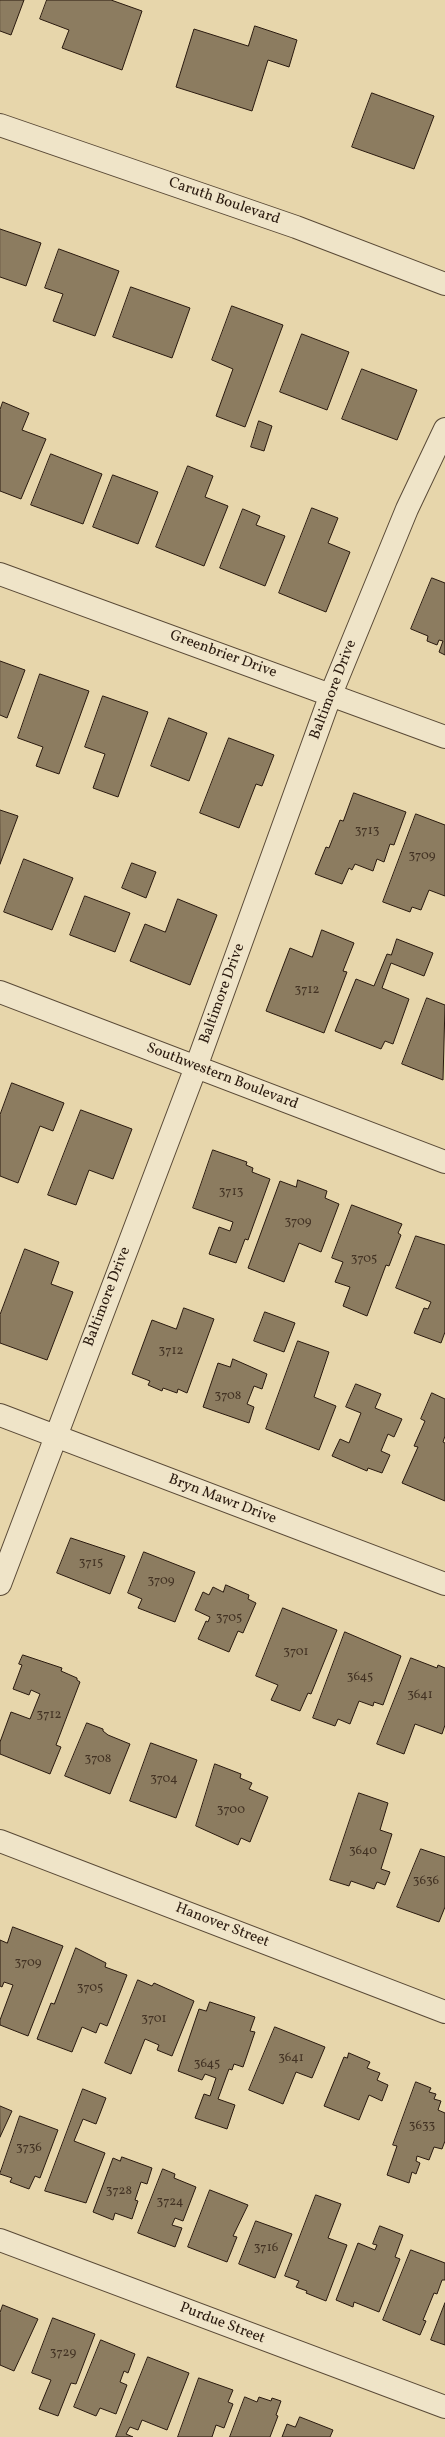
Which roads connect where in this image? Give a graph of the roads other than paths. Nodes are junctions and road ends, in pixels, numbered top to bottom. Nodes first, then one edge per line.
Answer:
1 (0, 125) edge
2 (445, 284) edge
3 (445, 430) edge
4 (0, 574) edge
5 (331, 694) junction
6 (445, 737) edge
7 (0, 992) edge
8 (196, 1068) junction
9 (445, 1162) edge
10 (0, 1415) edge
11 (55, 1437) junction
12 (0, 1584) edge
13 (445, 1584) edge
14 (0, 1840) edge
15 (445, 2012) edge
16 (0, 2240) edge
17 (445, 2407) edge

1 - 2 street, Caruth Boulevard
3 - 5 street, Baltimore Drive
4 - 5 street, Greenbrier Drive
5 - 6 street, Greenbrier Drive
5 - 8 street, Baltimore Drive
7 - 8 street, Southwestern Boulevard
8 - 9 street, Southwestern Boulevard
8 - 11 street, Baltimore Drive
10 - 11 street, Bryn Mawr Drive
11 - 12 street, Baltimore Drive
11 - 13 street, Bryn Mawr Drive
14 - 15 street, Hanover Street
16 - 17 street, Purdue Street

